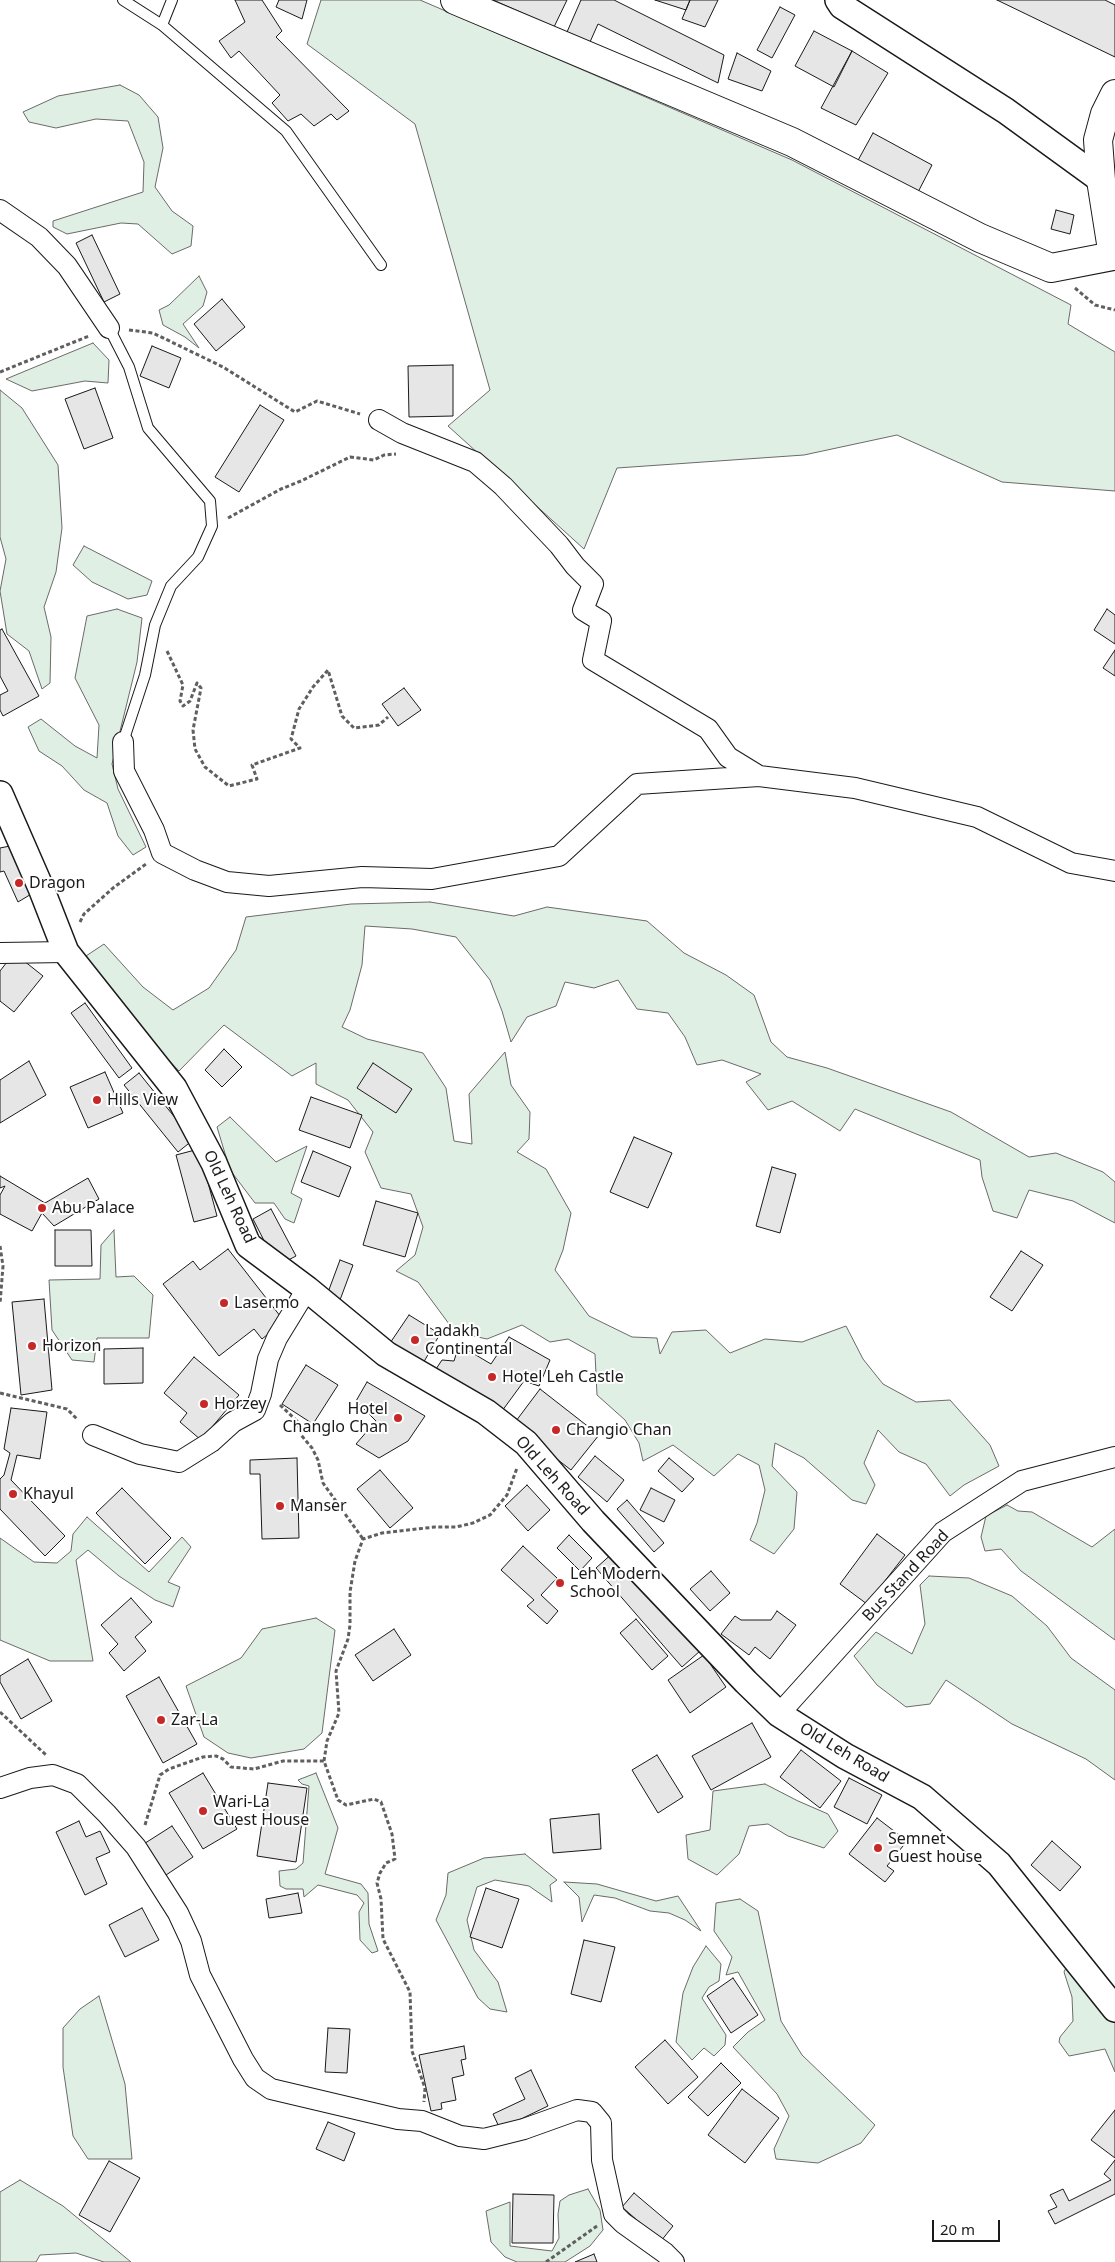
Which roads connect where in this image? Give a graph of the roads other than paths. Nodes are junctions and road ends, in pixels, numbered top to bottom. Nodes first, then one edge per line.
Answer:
1 (123, 0) edge
2 (172, 0) edge
3 (456, 0) edge
4 (838, 0) edge
5 (162, 25) junction
6 (1115, 94) edge
7 (1101, 180) junction
8 (0, 210) edge
9 (1114, 256) edge
10 (381, 265) dead end
11 (109, 328) joint
12 (379, 420) road end
13 (122, 742) joint
14 (759, 776) junction
15 (0, 794) edge
16 (1115, 871) edge
17 (66, 952) junction
18 (0, 953) edge
19 (307, 1288) junction
20 (93, 1435) road end
21 (1115, 1457) edge
22 (780, 1714) junction
23 (0, 1788) edge
24 (1115, 2009) edge
25 (674, 2262) edge

1 - 5 lane
2 - 5 lane
3 - 9 main road
4 - 7 street
5 - 10 lane
6 - 7 main road
7 - 9 main road
8 - 11 street
11 - 13 lane
12 - 14 street
13 - 14 street
14 - 16 street
15 - 17 street, Old Leh Road
17 - 18 street
17 - 19 street, Old Leh Road
19 - 20 street
19 - 22 street, Old Leh Road
21 - 22 street, Bus Stand Road
22 - 24 street, Old Leh Road
23 - 25 street

